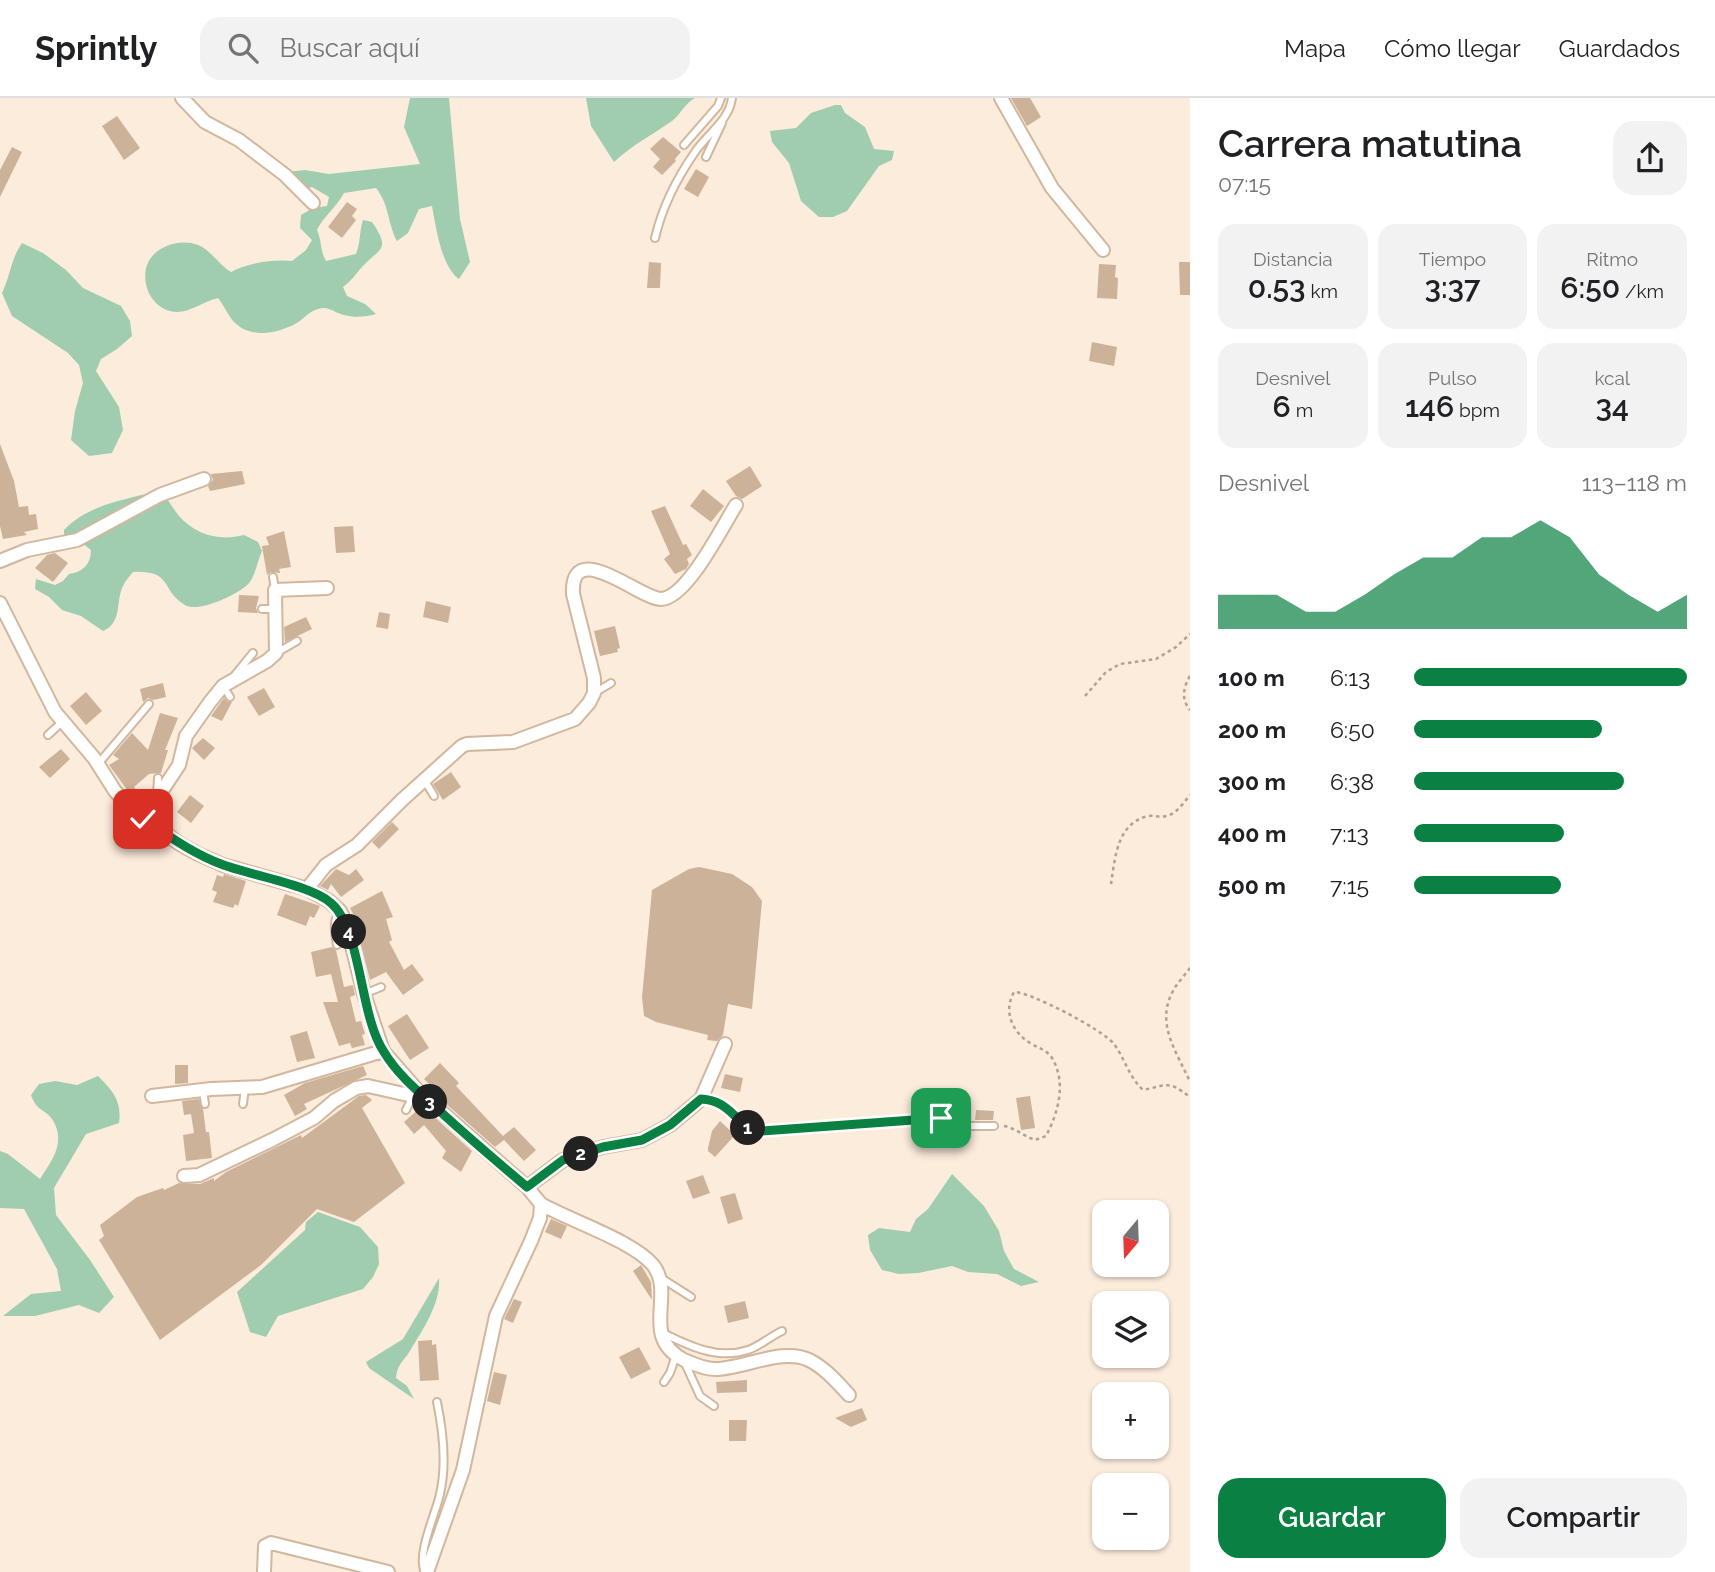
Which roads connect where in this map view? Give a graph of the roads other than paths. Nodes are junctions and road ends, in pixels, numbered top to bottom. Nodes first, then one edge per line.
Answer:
1 (182, 98) edge
2 (721, 98) edge
3 (732, 98) edge
4 (1001, 98) edge
5 (723, 121) junction
6 (684, 145) dead end
7 (706, 157) dead end
8 (313, 203) dead end
9 (655, 238) dead end
10 (1103, 250) dead end
11 (204, 479) dead end
12 (736, 505) dead end
13 (0, 561) edge
14 (327, 587) dead end
15 (0, 603) edge
16 (297, 641) dead end
17 (253, 653) dead end
18 (276, 653) junction
19 (611, 683) dead end
20 (228, 688) junction
21 (594, 693) junction
22 (149, 704) dead end
23 (62, 722) junction
24 (48, 735) dead end
25 (98, 764) junction
26 (158, 778) dead end
27 (425, 781) junction
28 (434, 796) dead end
29 (157, 797) junction
30 (143, 819) junction
31 (307, 890) junction
32 (340, 911) junction
33 (337, 945) dead end
34 (381, 988) dead end
35 (364, 994) junction
36 (725, 1044) dead end
37 (383, 1051) junction
38 (245, 1088) junction
39 (416, 1094) junction
40 (152, 1096) dead end
41 (701, 1099) junction
42 (243, 1104) dead end
43 (406, 1111) dead end
44 (994, 1126) road end
45 (184, 1175) dead end
46 (527, 1187) junction
47 (541, 1204) junction
48 (660, 1277) junction
49 (691, 1297) dead end
50 (782, 1331) dead end
51 (661, 1332) junction
52 (680, 1357) junction
53 (664, 1382) dead end
54 (849, 1395) dead end
55 (437, 1402) dead end
56 (714, 1406) dead end
57 (264, 1572) edge
58 (388, 1572) edge
59 (426, 1572) edge

1 - 8 street
2 - 6 lane
3 - 5 lane
4 - 10 street
5 - 7 lane
5 - 9 lane
11 - 13 street
12 - 21 street
14 - 18 street
15 - 23 street
16 - 18 lane
17 - 20 lane
18 - 20 street
19 - 21 lane
20 - 29 street
21 - 27 street
22 - 25 lane
23 - 24 lane
23 - 25 street
25 - 30 street
26 - 29 lane
27 - 28 lane
27 - 31 street
29 - 30 street
30 - 31 street
31 - 32 street
32 - 33 lane
32 - 35 street
34 - 35 lane
35 - 37 street
36 - 41 street
37 - 38 street
37 - 39 street
38 - 40 street
38 - 42 lane
39 - 43 lane
39 - 45 street
39 - 46 street
41 - 44 lane
41 - 46 street
46 - 47 street
47 - 48 street
47 - 59 street
48 - 49 lane
48 - 51 street
50 - 51 lane
51 - 52 street
52 - 53 lane
52 - 54 street
52 - 56 lane
55 - 59 lane
57 - 58 street

